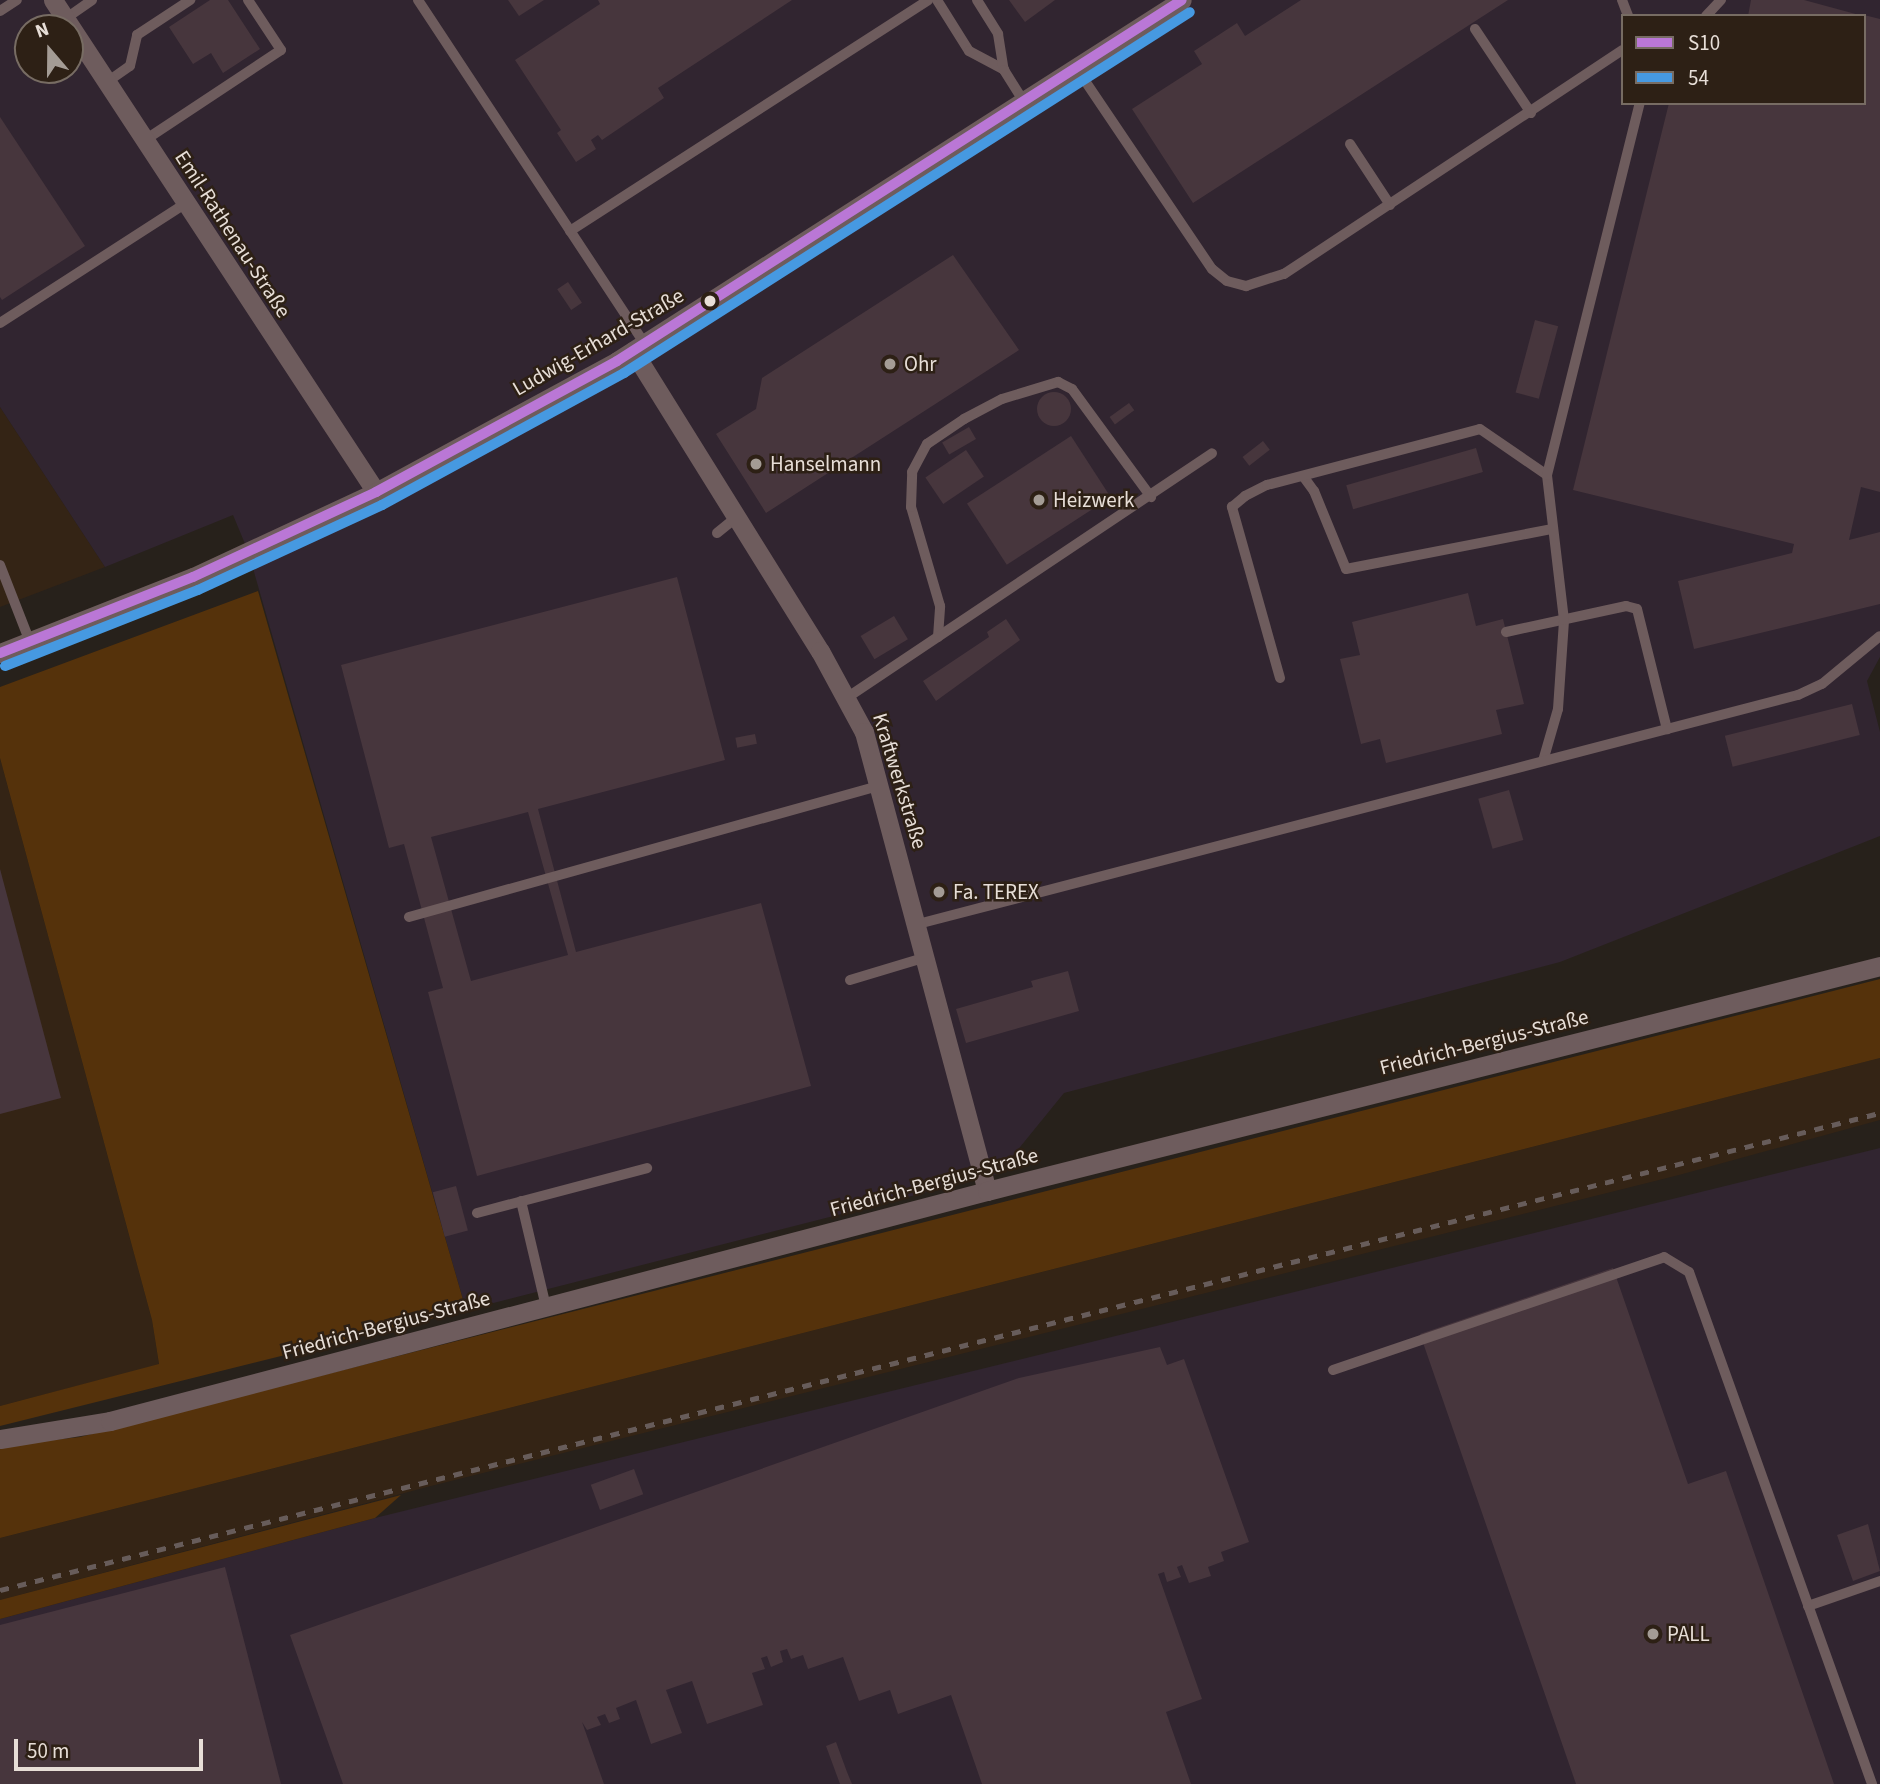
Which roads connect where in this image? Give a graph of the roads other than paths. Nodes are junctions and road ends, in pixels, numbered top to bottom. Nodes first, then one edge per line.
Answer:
1 (17, 0) edge
2 (92, 0) edge
3 (190, 0) edge
4 (248, 0) edge
5 (418, 0) edge
6 (928, 0) edge
7 (937, 0) edge
8 (977, 0) edge
9 (1182, 0) edge
10 (1721, 0) edge
11 (0, 11) edge
12 (72, 14) edge
13 (1708, 14) edge
14 (1475, 29) dead end
15 (84, 48) edge
16 (1621, 51) edge
17 (1077, 69) junction
18 (1004, 70) junction
19 (107, 82) junction
20 (1025, 102) junction
21 (1640, 105) edge
22 (1531, 113) junction
23 (145, 140) junction
24 (1350, 144) dead end
25 (186, 203) junction
26 (1390, 205) junction
27 (570, 231) junction
28 (0, 323) edge
29 (639, 348) junction
30 (1212, 453) dead end
31 (1547, 475) junction
32 (1303, 476) junction
33 (376, 492) junction
34 (1151, 497) junction
35 (738, 516) junction
36 (1551, 529) junction
37 (717, 533) dead end
38 (0, 565) edge
39 (1564, 620) junction
40 (1506, 632) dead end
41 (1880, 636) edge
42 (937, 637) junction
43 (30, 642) junction
44 (0, 653) edge
45 (1280, 678) dead end
46 (848, 697) junction
47 (1667, 729) junction
48 (1543, 761) junction
49 (881, 785) junction
50 (409, 917) dead end
51 (918, 924) junction
52 (926, 957) junction
53 (1880, 966) edge
54 (850, 980) dead end
55 (647, 1168) dead end
56 (987, 1191) junction
57 (521, 1201) junction
58 (477, 1213) dead end
59 (546, 1307) junction
60 (1333, 1370) dead end
61 (0, 1439) edge
62 (1880, 1581) edge
63 (1808, 1606) junction
64 (1872, 1784) edge

1 - 11 lane
2 - 12 lane
3 - 19 lane
4 - 23 lane
5 - 27 lane
6 - 27 lane
7 - 18 lane
8 - 18 lane
9 - 17 street, Ludwig-Erhard-Straße
10 - 13 lane
14 - 22 lane
15 - 19 street, Emil-Rathenau-Straße
16 - 22 lane
17 - 20 street, Ludwig-Erhard-Straße
17 - 26 lane
18 - 20 lane
19 - 23 street, Emil-Rathenau-Straße
20 - 29 street, Ludwig-Erhard-Straße
21 - 31 lane
22 - 26 lane
23 - 25 street, Emil-Rathenau-Straße
24 - 26 lane
25 - 28 lane
25 - 33 street, Emil-Rathenau-Straße
27 - 29 lane
29 - 33 street, Ludwig-Erhard-Straße
29 - 35 street, Kraftwerkstraße
30 - 34 lane
31 - 32 lane
31 - 36 lane
32 - 36 lane
32 - 45 lane
33 - 43 street, Ludwig-Erhard-Straße
34 - 42 lane
34 - 42 lane
35 - 37 lane
35 - 46 street, Kraftwerkstraße
36 - 39 lane
38 - 43 lane
39 - 40 lane
39 - 47 lane
39 - 48 lane
41 - 47 lane
42 - 46 lane
43 - 44 street, Ludwig-Erhard-Straße
46 - 49 street, Kraftwerkstraße
47 - 48 lane
48 - 51 lane
49 - 50 lane
49 - 51 street, Kraftwerkstraße
51 - 52 street, Kraftwerkstraße
52 - 54 lane
52 - 56 street, Kraftwerkstraße
53 - 56 street, Friedrich-Bergius-Straße
55 - 57 lane
56 - 59 street, Friedrich-Bergius-Straße
57 - 58 lane
57 - 59 lane
59 - 61 street, Friedrich-Bergius-Straße
60 - 63 lane
62 - 63 lane
63 - 64 lane

